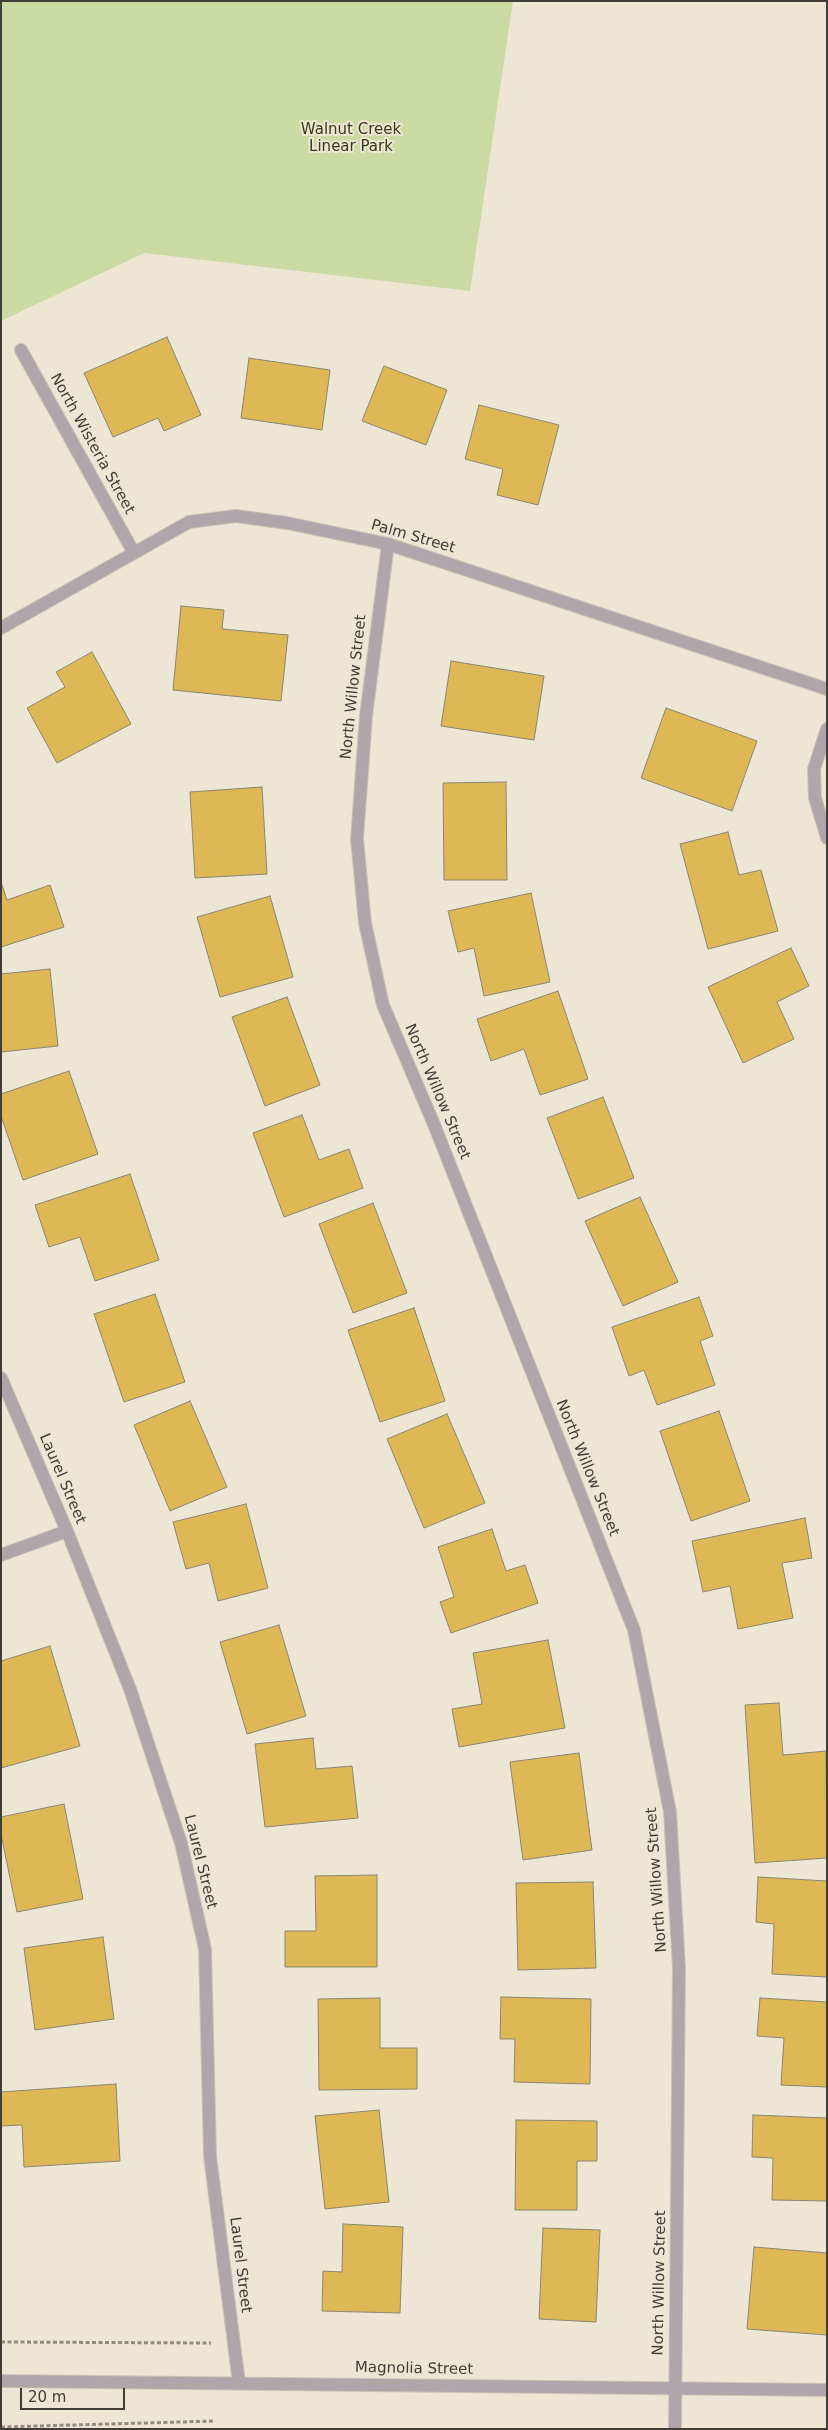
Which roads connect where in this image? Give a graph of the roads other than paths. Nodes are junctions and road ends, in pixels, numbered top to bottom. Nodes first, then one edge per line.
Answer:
1 (21, 350) dead end
2 (388, 544) junction
3 (134, 553) junction
4 (1, 628) edge
5 (827, 689) edge
6 (827, 729) edge
7 (827, 838) edge
8 (1, 1378) edge
9 (67, 1531) junction
10 (1, 1555) edge
11 (1, 2381) edge
12 (239, 2383) junction
13 (675, 2388) junction
14 (827, 2390) edge
15 (675, 2429) edge

1 - 3 street, North Wisteria Street
2 - 3 street, Palm Street
2 - 5 street, Palm Street
2 - 13 street, North Willow Street
3 - 4 street, Palm Street
6 - 7 street
8 - 9 street, Laurel Street
9 - 10 street
9 - 12 street, Laurel Street
11 - 12 street, Magnolia Street
12 - 13 street, Magnolia Street
13 - 14 street, Magnolia Street
13 - 15 street, North Willow Street

